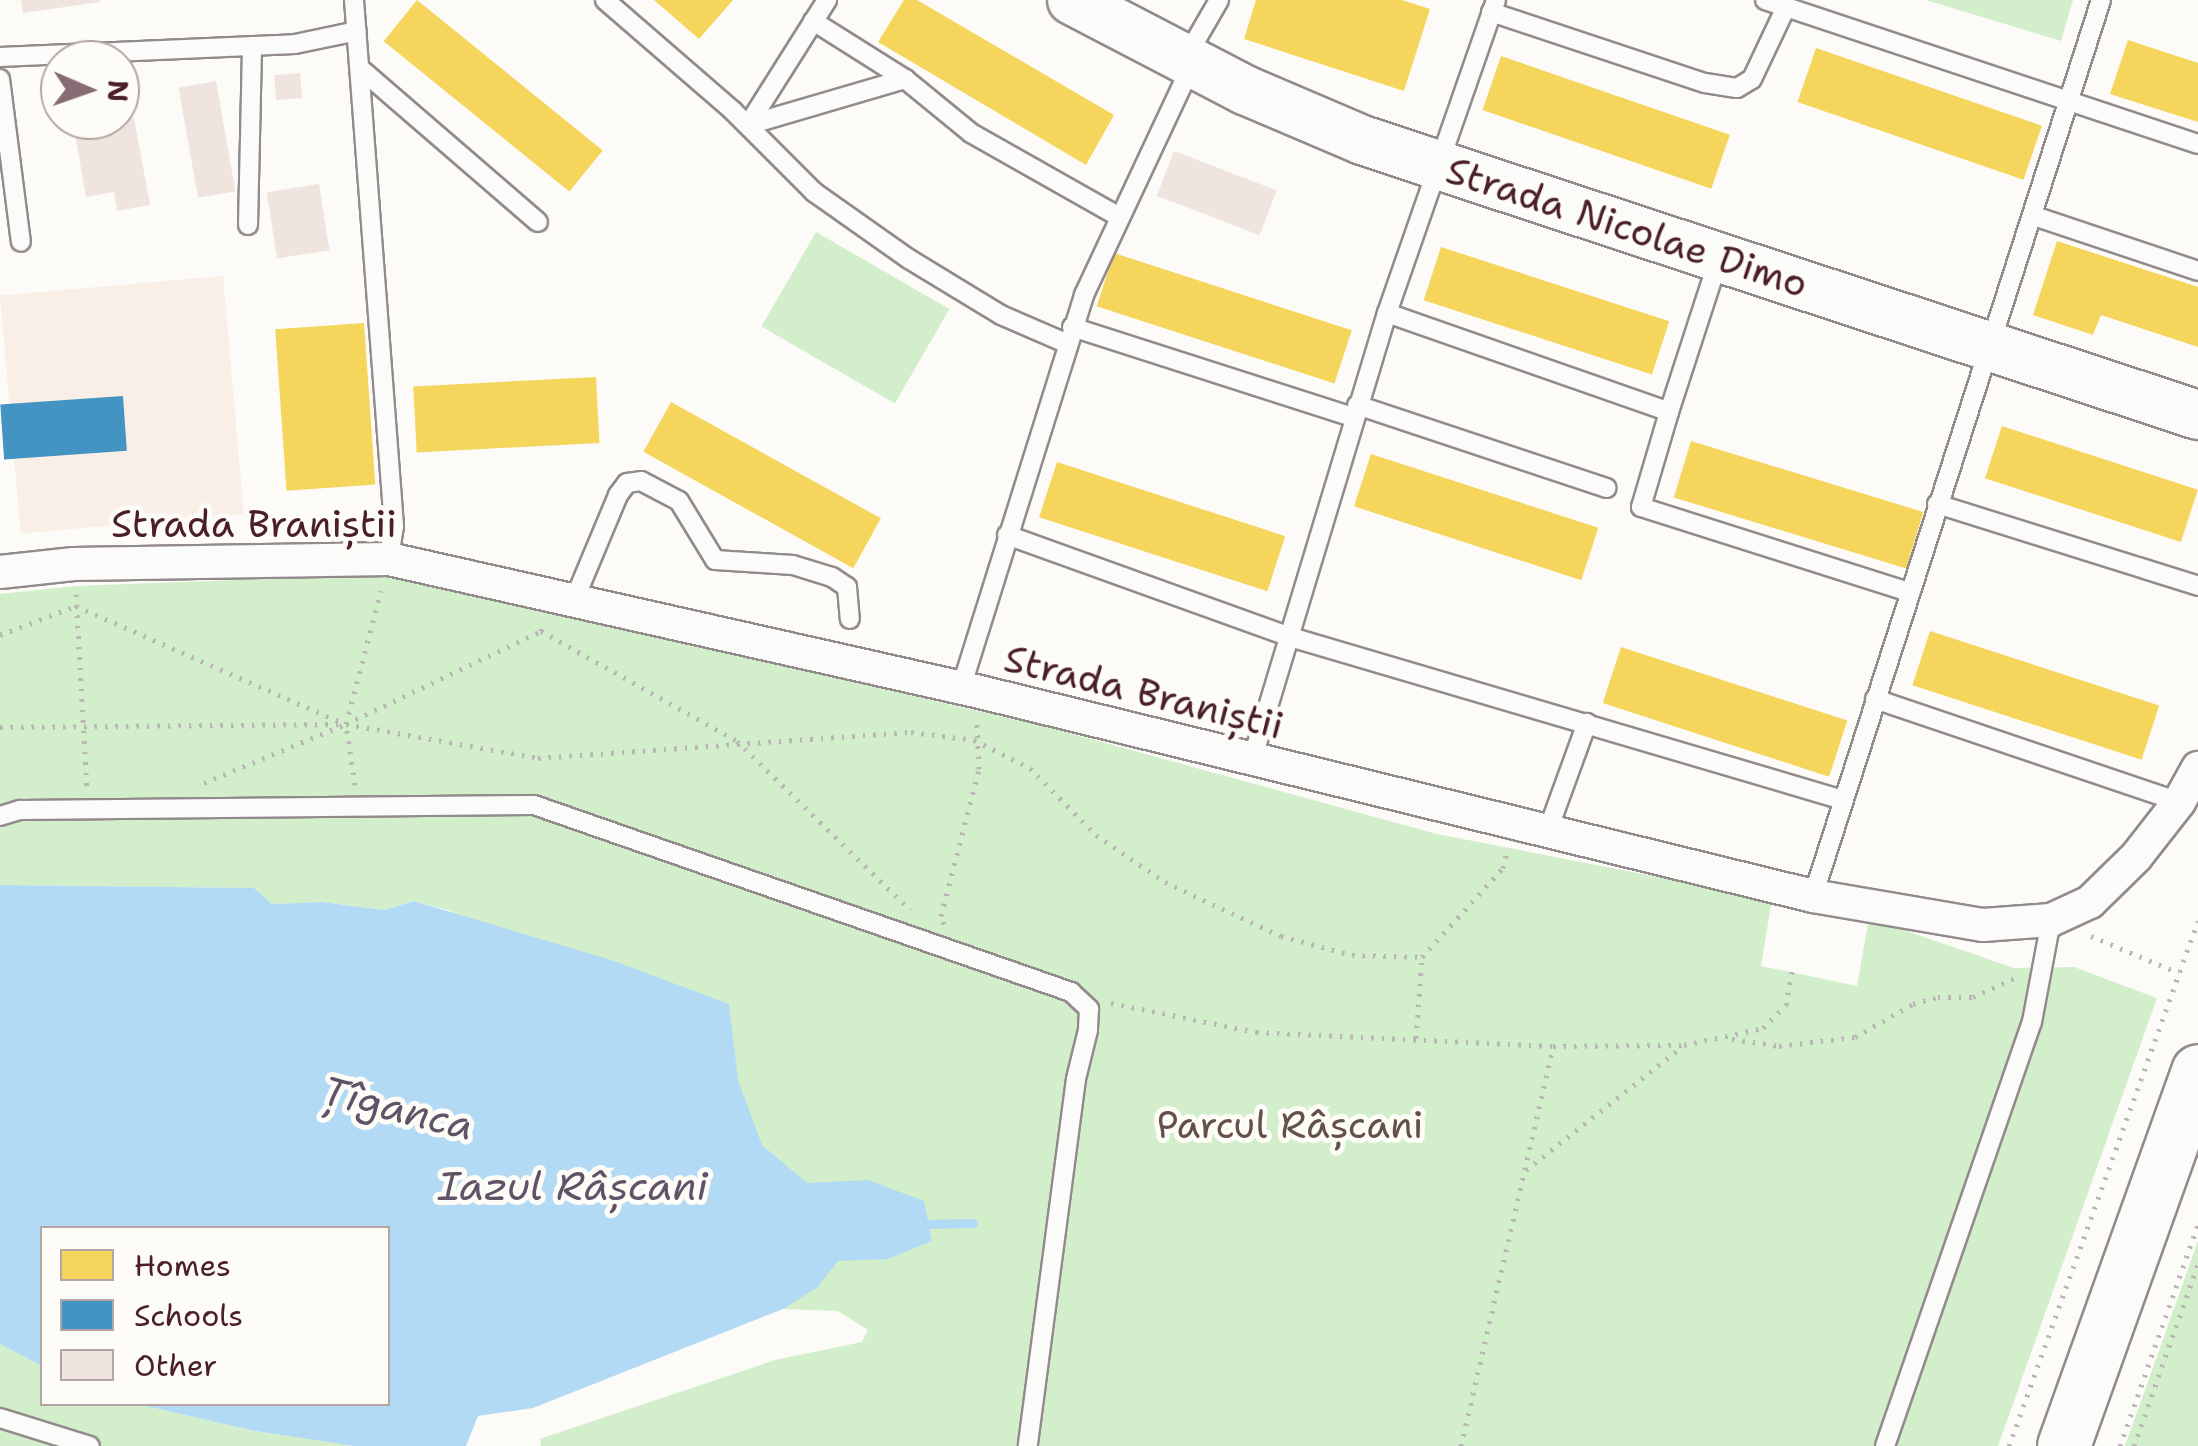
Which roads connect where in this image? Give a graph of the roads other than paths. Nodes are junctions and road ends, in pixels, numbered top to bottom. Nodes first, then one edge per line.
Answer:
1 (354, 0) edge
2 (606, 0) edge
3 (827, 0) edge
4 (1072, 0) edge
5 (1219, 0) edge
6 (1765, 0) edge
7 (2101, 0) edge
8 (1494, 6) edge
9 (1786, 7) junction
10 (813, 21) junction
11 (358, 31) junction
12 (252, 46) junction
13 (0, 58) edge
14 (1189, 61) junction
15 (362, 71) junction
16 (905, 79) junction
17 (0, 80) edge
18 (2071, 101) junction
19 (748, 125) junction
20 (2198, 144) edge
21 (1436, 166) junction
22 (1118, 216) junction
23 (2034, 216) junction
24 (538, 222) dead end
25 (248, 225) dead end
26 (21, 242) dead end
27 (1719, 257) junction
28 (2198, 271) edge
29 (1388, 313) junction
30 (1070, 336) junction
31 (1988, 344) junction
32 (1355, 411) junction
33 (1668, 412) junction
34 (2198, 414) edge
35 (1607, 488) dead end
36 (1937, 504) junction
37 (1007, 535) junction
38 (389, 559) junction
39 (0, 572) edge
40 (2198, 586) edge
41 (1909, 592) junction
42 (562, 595) junction
43 (850, 619) dead end
44 (1287, 636) junction
45 (971, 690) junction
46 (1875, 699) junction
47 (1586, 723) junction
48 (1252, 760) junction
49 (2198, 768) edge
50 (1843, 800) junction
51 (2179, 802) junction
52 (0, 803) edge
53 (20, 810) junction
54 (0, 816) edge
55 (1548, 830) junction
56 (1812, 896) junction
57 (2051, 920) junction
58 (2198, 1071) edge
59 (0, 1418) edge
60 (90, 1446) edge
61 (1028, 1446) edge
62 (1885, 1446) edge
63 (2064, 1446) edge

1 - 11 lane
2 - 19 lane
3 - 10 lane
4 - 14 main road, Strada Nicolae Dimo
5 - 14 lane
6 - 9 lane
7 - 18 lane
8 - 9 lane
8 - 21 lane
9 - 18 lane
10 - 16 lane
10 - 19 lane
11 - 12 lane
11 - 15 lane
12 - 13 lane
12 - 25 lane
14 - 21 main road, Strada Nicolae Dimo
14 - 22 lane
15 - 24 lane
15 - 38 lane
16 - 19 lane
16 - 22 lane
17 - 26 lane
18 - 20 lane
18 - 23 lane
19 - 30 lane
21 - 27 main road, Strada Nicolae Dimo
21 - 29 lane
22 - 30 lane
23 - 28 lane
23 - 31 lane
27 - 31 main road, Strada Nicolae Dimo
27 - 33 lane
29 - 32 lane
29 - 33 lane
30 - 32 lane
30 - 37 lane
31 - 34 main road, Strada Nicolae Dimo
31 - 36 lane
32 - 35 lane
32 - 44 lane
33 - 41 lane
36 - 40 lane
36 - 41 lane
37 - 44 lane
37 - 45 lane
38 - 39 street, Strada Braniștii
38 - 42 street, Strada Braniștii
41 - 46 lane
42 - 43 lane
42 - 45 street, Strada Braniștii
44 - 47 lane
44 - 48 lane
45 - 48 street, Strada Braniștii
46 - 50 lane
46 - 51 lane
47 - 50 lane
47 - 55 lane
48 - 55 street, Strada Braniștii
49 - 51 street, Strada Braniștii
50 - 56 lane
51 - 57 street, Strada Braniștii
52 - 53 lane
53 - 54 lane
53 - 61 lane
55 - 56 street, Strada Braniștii
56 - 57 street, Strada Braniștii
57 - 62 lane
58 - 63 main road
59 - 60 lane

